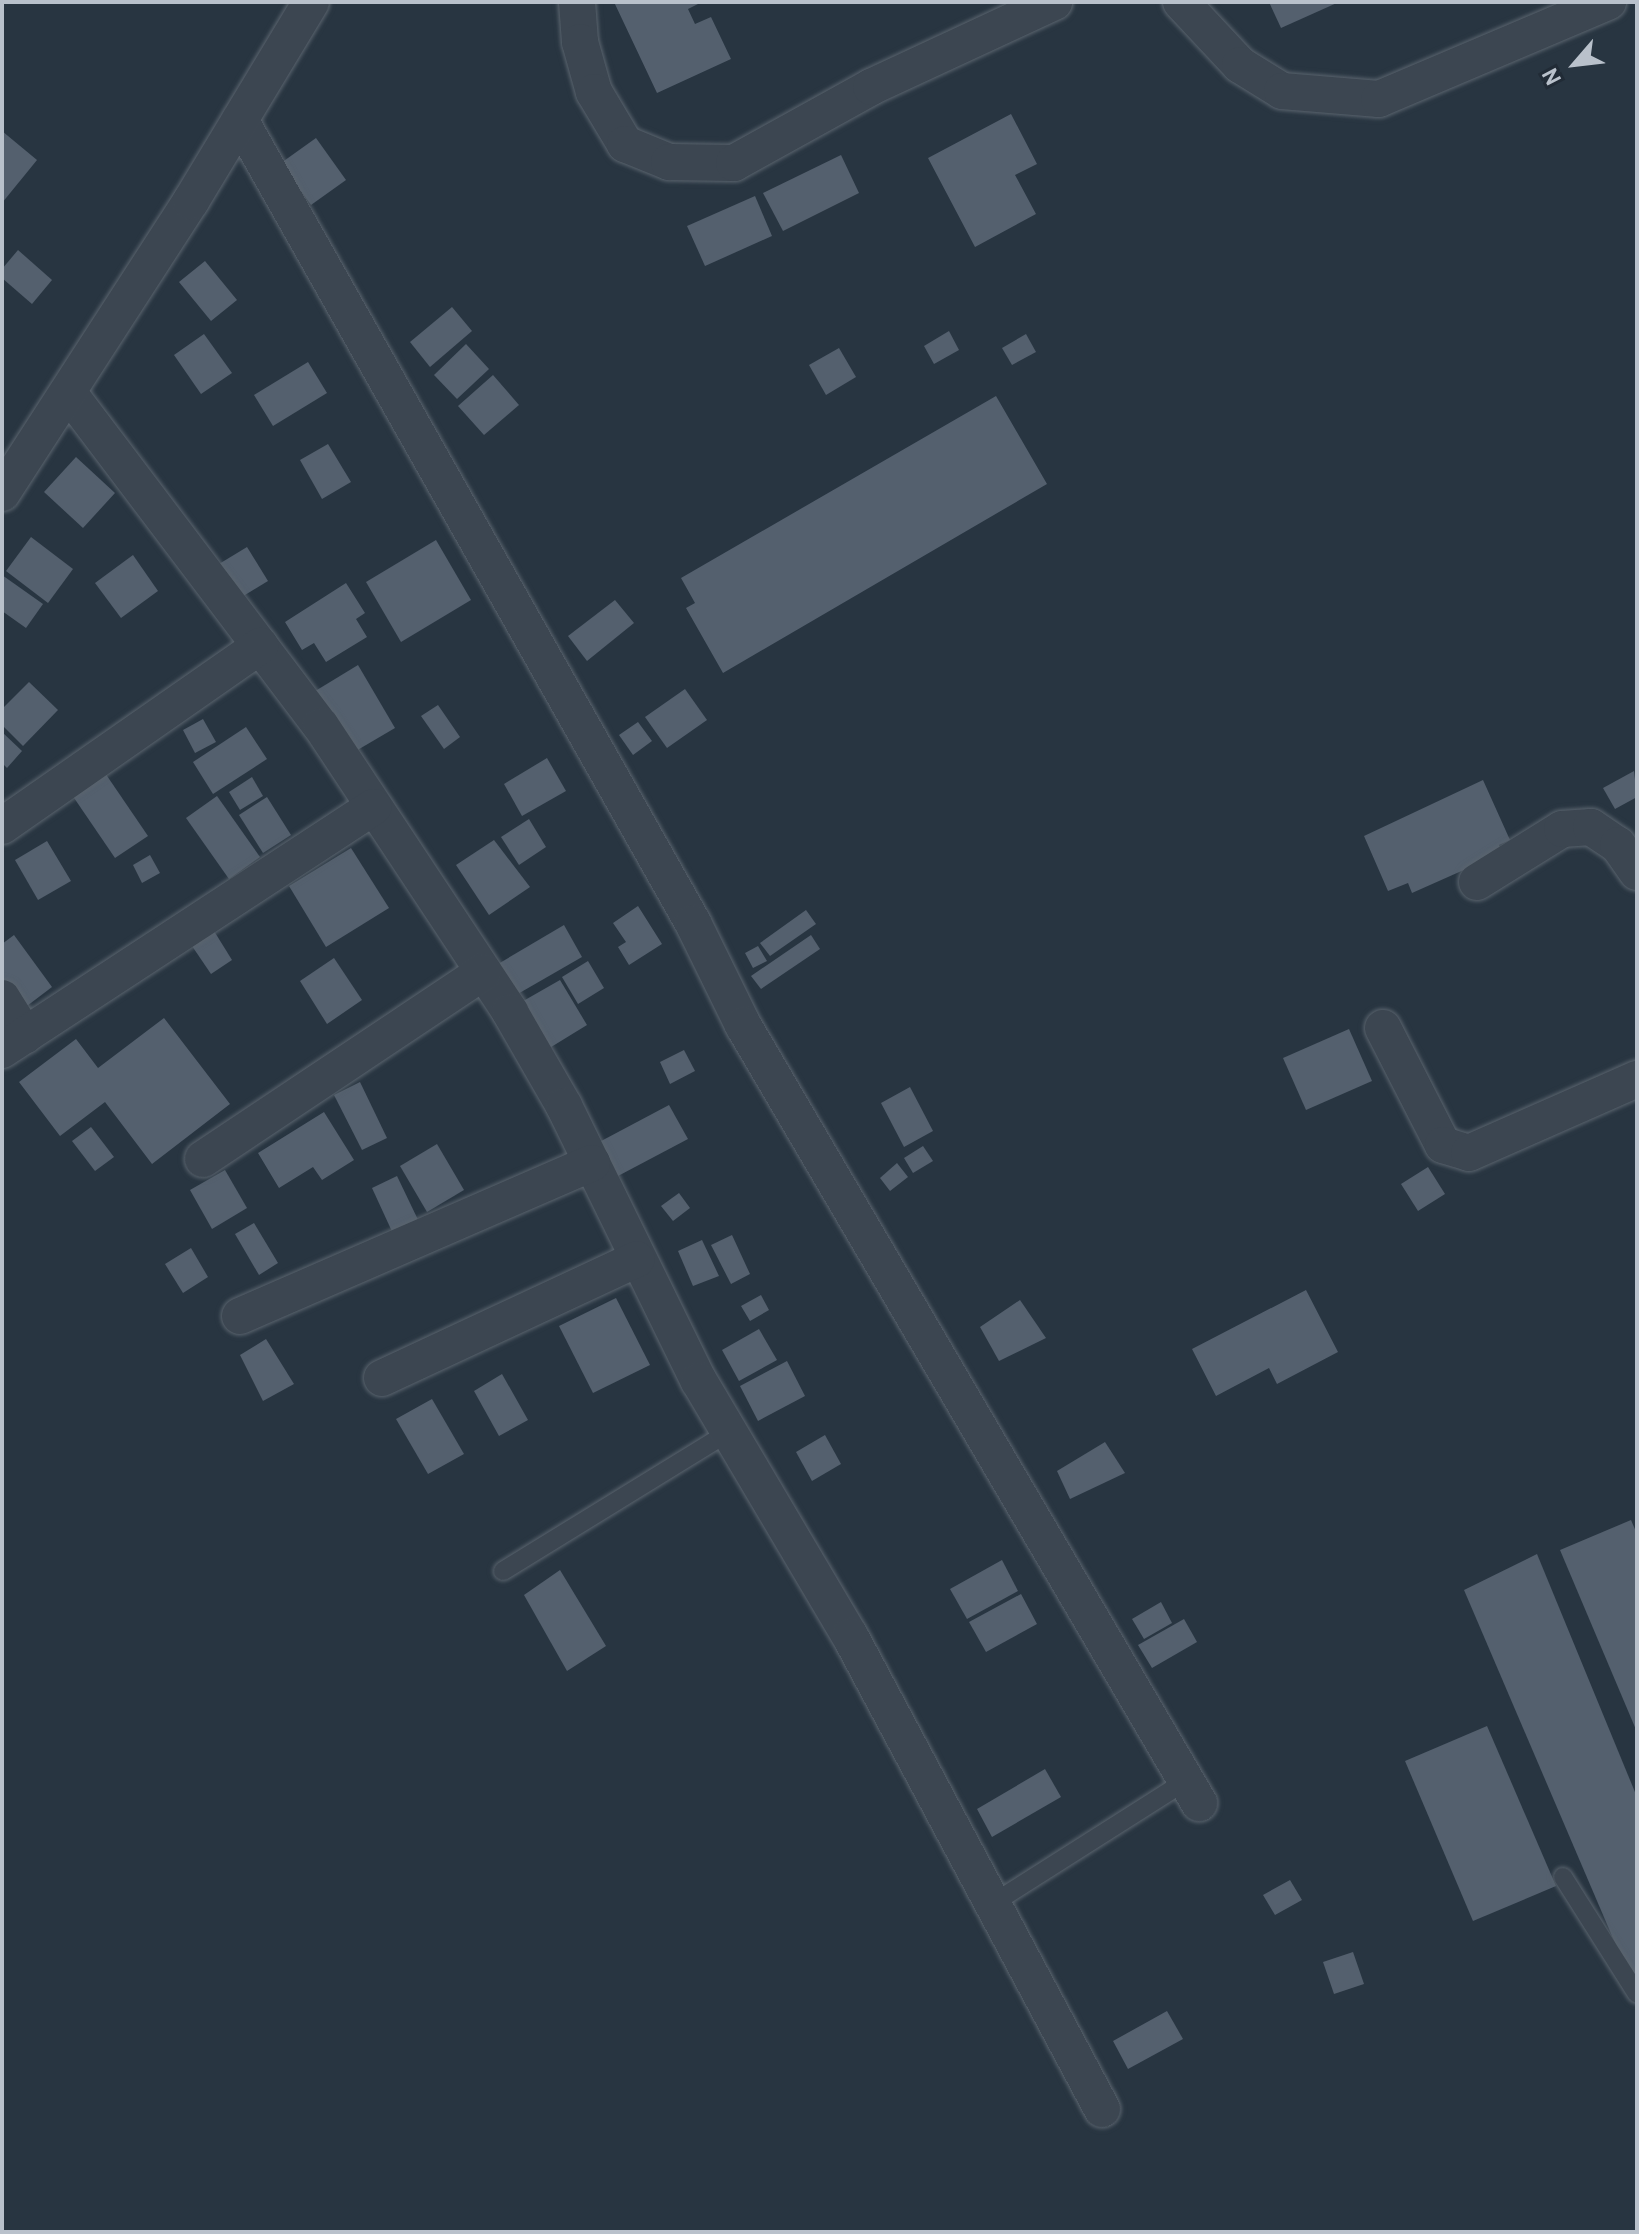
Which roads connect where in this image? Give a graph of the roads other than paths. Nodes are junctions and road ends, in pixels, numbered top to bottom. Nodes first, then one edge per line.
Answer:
1 (311, 2) edge
2 (577, 2) edge
3 (1054, 2) edge
4 (1181, 2) edge
5 (1608, 2) edge
6 (240, 120) junction
7 (68, 392) junction
8 (2, 493) edge
9 (260, 646) junction
10 (374, 807) junction
11 (2, 826) edge
12 (1637, 872) edge
13 (1477, 882) dead end
14 (483, 972) junction
15 (2, 998) edge
16 (1383, 1028) dead end
17 (14, 1042) edge
18 (1637, 1079) edge
19 (203, 1159) dead end
20 (592, 1163) junction
21 (637, 1259) junction
22 (240, 1316) dead end
23 (382, 1378) dead end
24 (729, 1432) junction
25 (503, 1571) dead end
26 (1192, 1792) joint
27 (1563, 1877) dead end
28 (992, 1904) junction
29 (1637, 1994) edge
30 (1102, 2109) dead end

1 - 6 street
2 - 3 street
4 - 5 street
6 - 7 street
6 - 26 street
7 - 8 street
7 - 9 street
9 - 10 street
9 - 11 street
10 - 14 street
10 - 17 street
12 - 13 street
14 - 19 street
14 - 20 street
15 - 17 street
16 - 18 street
20 - 21 street
20 - 22 street
21 - 23 street
21 - 24 street
24 - 25 lane
24 - 28 street
26 - 28 lane
27 - 29 lane
28 - 30 street

